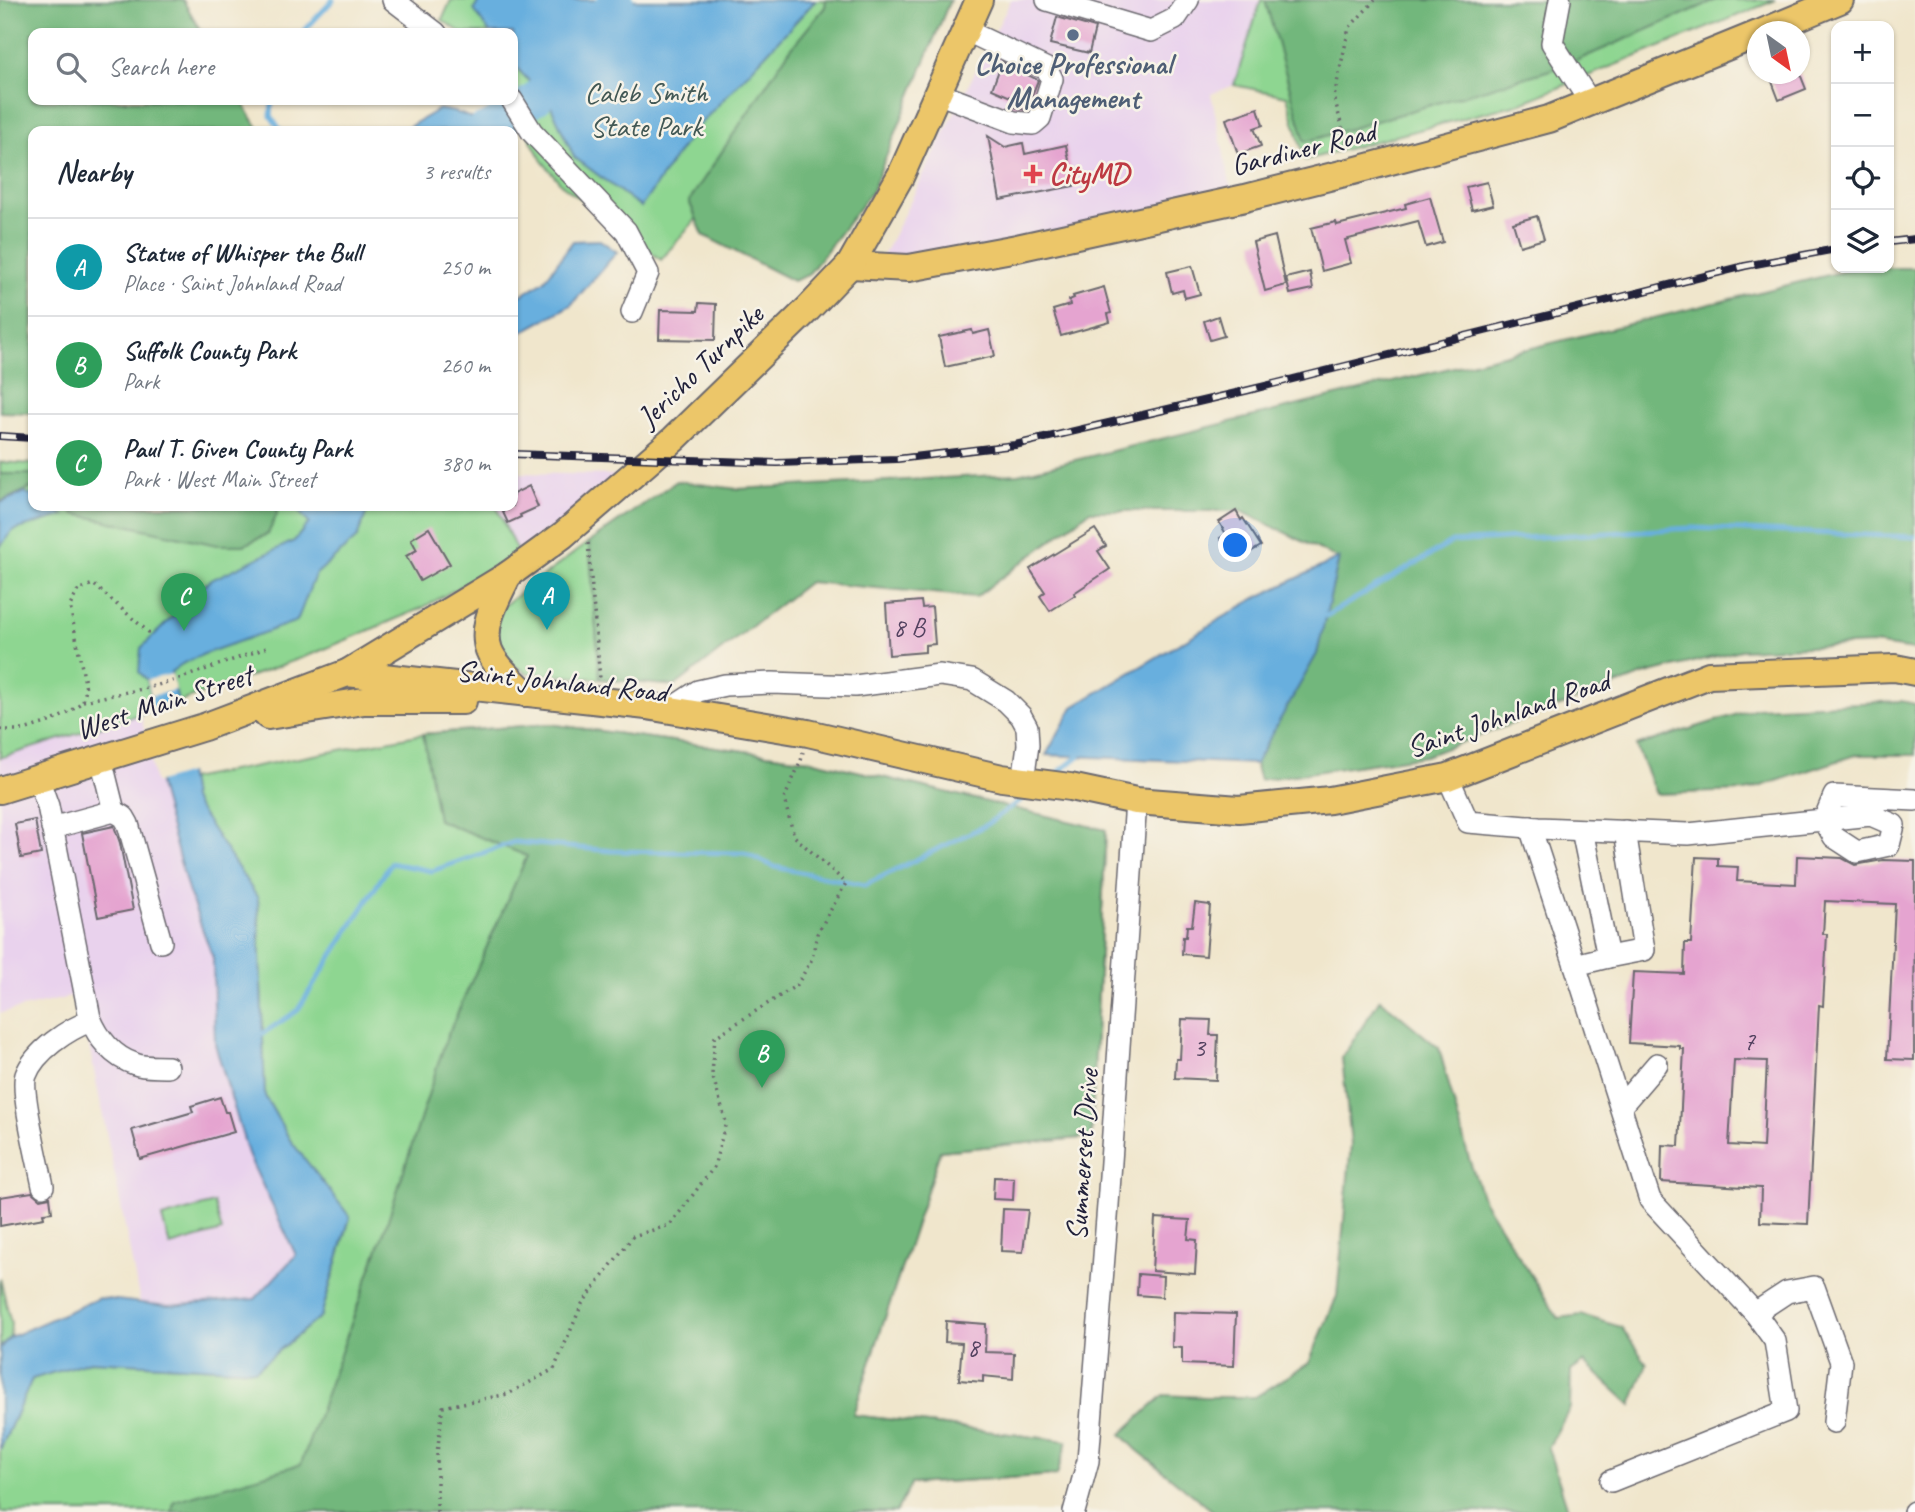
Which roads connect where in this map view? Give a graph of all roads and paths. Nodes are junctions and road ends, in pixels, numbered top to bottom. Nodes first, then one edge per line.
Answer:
1 (393, 0) edge
2 (979, 0) edge
3 (1047, 0) edge
4 (1188, 0) edge
5 (1375, 0) edge
6 (1560, 0) edge
7 (1840, 0) edge
8 (1789, 21) edge
9 (429, 28) edge
10 (965, 30) junction
11 (1747, 38) edge
12 (937, 93) junction
13 (1590, 102) junction
14 (515, 105) edge
15 (1353, 171) junction
16 (850, 265) junction
17 (632, 312) dead end
18 (588, 543) dead end
19 (508, 575) junction
20 (416, 632) junction
21 (153, 636) dead end
22 (270, 647) dead end
23 (1915, 672) edge
24 (347, 673) junction
25 (600, 679) dead end
26 (408, 680) junction
27 (525, 693) junction
28 (83, 701) junction
29 (431, 701) junction
30 (669, 710) junction
31 (204, 727) junction
32 (0, 730) edge
33 (802, 755) dead end
34 (110, 756) junction
35 (914, 757) junction
36 (1448, 777) junction
37 (38, 778) junction
38 (1013, 779) junction
39 (0, 790) edge
40 (1915, 800) edge
41 (1136, 801) junction
42 (114, 811) junction
43 (1530, 827) junction
44 (52, 828) junction
45 (1581, 830) junction
46 (1625, 831) junction
47 (161, 942) dead end
48 (1608, 957) junction
49 (1576, 965) junction
50 (91, 1021) junction
51 (1657, 1064) dead end
52 (168, 1067) dead end
53 (1621, 1106) junction
54 (43, 1186) dead end
55 (1755, 1313) junction
56 (1834, 1422) dead end
57 (1611, 1481) dead end
58 (437, 1512) edge
59 (1074, 1512) edge

1 - 9 street
2 - 10 main road, Jericho Turnpike
3 - 4 street
5 - 15 path
6 - 13 street
7 - 8 main road
10 - 12 main road, Jericho Turnpike
10 - 12 street
11 - 13 main road, Gardiner Road
12 - 16 main road, Jericho Turnpike
13 - 15 main road, Gardiner Road
14 - 17 street
15 - 16 main road, Gardiner Road
16 - 19 main road, Jericho Turnpike
18 - 25 path
19 - 20 main road, Jericho Turnpike
19 - 27 main road
20 - 24 main road, Jericho Turnpike
20 - 26 main road
21 - 28 path
22 - 28 path
23 - 36 main road, Saint Johnland Road
24 - 26 main road, Saint Johnland Road
24 - 31 main road, West Main Street
26 - 27 main road, Saint Johnland Road
26 - 29 main road
27 - 30 main road, Saint Johnland Road
28 - 32 path
29 - 31 main road, Saint Johnland Road
29 - 35 main road, Saint Johnland Road
30 - 35 main road, Saint Johnland Road
30 - 38 street
31 - 34 main road, West Main Street
33 - 58 path
34 - 37 main road, West Main Street
34 - 42 street
35 - 38 main road, Saint Johnland Road
36 - 41 main road, Saint Johnland Road
36 - 43 street
37 - 39 main road, West Main Street
37 - 44 street
38 - 41 main road, Saint Johnland Road
40 - 46 street
41 - 59 street, Summerset Drive
42 - 44 street
42 - 47 street
43 - 45 street
43 - 49 street
44 - 50 street
45 - 46 street
45 - 48 street
46 - 48 street
48 - 49 street
49 - 53 street
50 - 52 street
50 - 54 street
51 - 53 street
53 - 55 street
55 - 56 street
55 - 57 street

